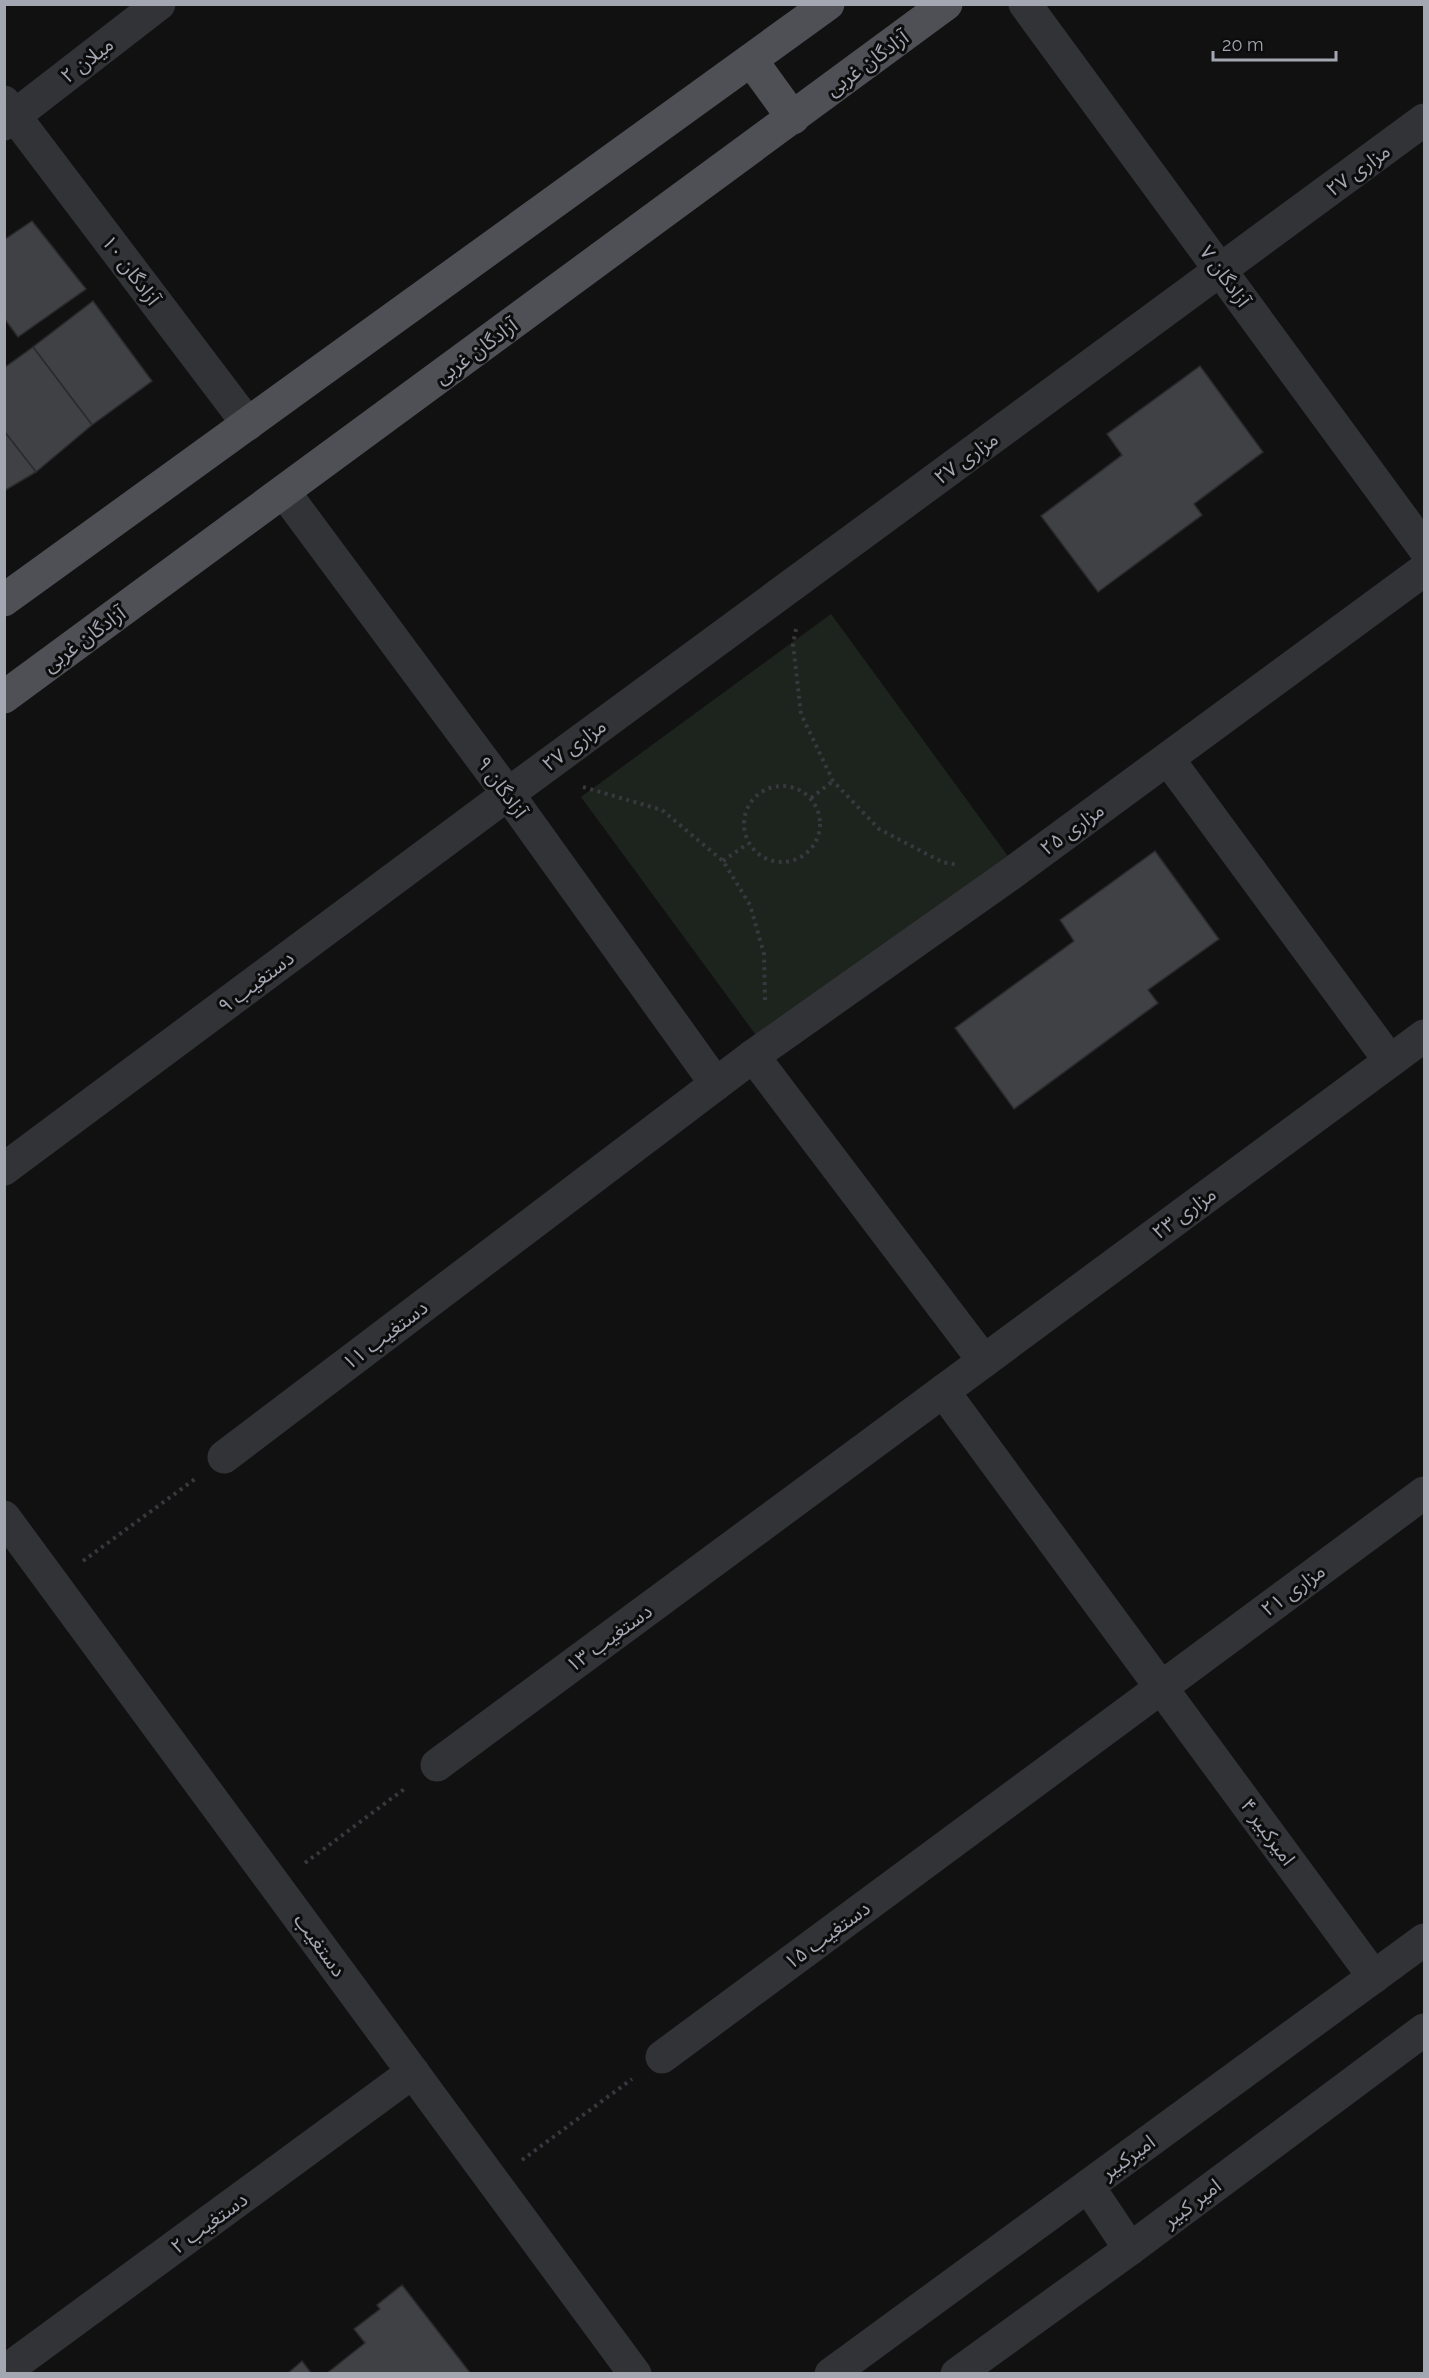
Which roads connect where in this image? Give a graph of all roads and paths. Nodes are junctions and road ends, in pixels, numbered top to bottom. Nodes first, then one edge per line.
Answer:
1 (159, 4) edge
2 (828, 4) edge
3 (946, 4) edge
4 (1025, 4) edge
5 (751, 60) junction
6 (8, 114) edge
7 (793, 118) junction
8 (1425, 120) edge
9 (1221, 271) junction
10 (248, 424) junction
11 (284, 492) junction
12 (1425, 548) edge
13 (1425, 570) edge
14 (807, 574) junction
15 (4, 600) edge
16 (10, 683) edge
17 (1168, 759) junction
18 (833, 781) junction
19 (575, 788) dead end
20 (507, 794) junction
21 (811, 798) junction
22 (747, 844) junction
23 (723, 861) junction
24 (1012, 873) junction
25 (1425, 1036) edge
26 (753, 1056) junction
27 (1390, 1061) junction
28 (716, 1084) junction
29 (4, 1170) edge
30 (984, 1361) junction
31 (943, 1391) junction
32 (224, 1457) joint
33 (1425, 1493) edge
34 (4, 1517) edge
35 (53, 1583) junction
36 (1161, 1688) junction
37 (437, 1765) joint
38 (275, 1885) junction
39 (1425, 1940) edge
40 (1374, 1977) junction
41 (1425, 2030) edge
42 (662, 2057) joint
43 (413, 2072) junction
44 (493, 2181) junction
45 (1088, 2186) junction
46 (1130, 2249) junction
47 (4, 2372) edge
48 (635, 2373) edge
49 (831, 2373) edge
50 (957, 2373) edge

1 - 6 street, میلان ۲
2 - 5 main road
3 - 7 main road, آزادگان غربی
4 - 9 street, آزادگان ۷
5 - 7 main road
5 - 10 main road
6 - 10 street, آزادگان ۱۰
7 - 11 main road, آزادگان غربی
8 - 9 street, مزاری ۲۷
9 - 12 street, آزادگان ۷
9 - 14 street, مزاری ۲۷
10 - 15 main road
11 - 16 main road, آزادگان غربی
11 - 20 street, آزادگان ۹
13 - 17 street, مزاری ۲۵
14 - 18 path
14 - 20 street, مزاری ۲۷
17 - 24 street, مزاری ۲۵
17 - 27 street
18 - 21 path
18 - 24 path
19 - 23 path
20 - 28 street, آزادگان ۹
20 - 29 street, دستغیب ۹
21 - 22 path
21 - 22 path
22 - 23 path
23 - 26 path
24 - 26 street, مزاری ۲۵
25 - 27 street, مزاری ۲۳
26 - 28 street, مزاری ۲۵
26 - 30 street
27 - 30 street, مزاری ۲۳
28 - 32 street, دستغیب ۱۱
30 - 31 street, مزاری ۲۳
31 - 36 street, امیرکبیر ۴
31 - 37 street, دستغیب ۱۳
32 - 35 path
33 - 36 street, مزاری ۲۱
34 - 35 street, دستغیب
35 - 38 street, دستغیب
36 - 40 street, امیرکبیر ۴
36 - 42 street, دستغیب ۱۵
37 - 38 path
38 - 43 street, دستغیب
39 - 40 street, امیرکبیر
40 - 45 street, امیرکبیر
41 - 46 street, امیر کبیر
42 - 44 path
43 - 44 street, دستغیب
43 - 47 street, دستغیب ۲
44 - 48 street, دستغیب
45 - 46 street
45 - 49 street, امیرکبیر
46 - 50 street, امیر کبیر

